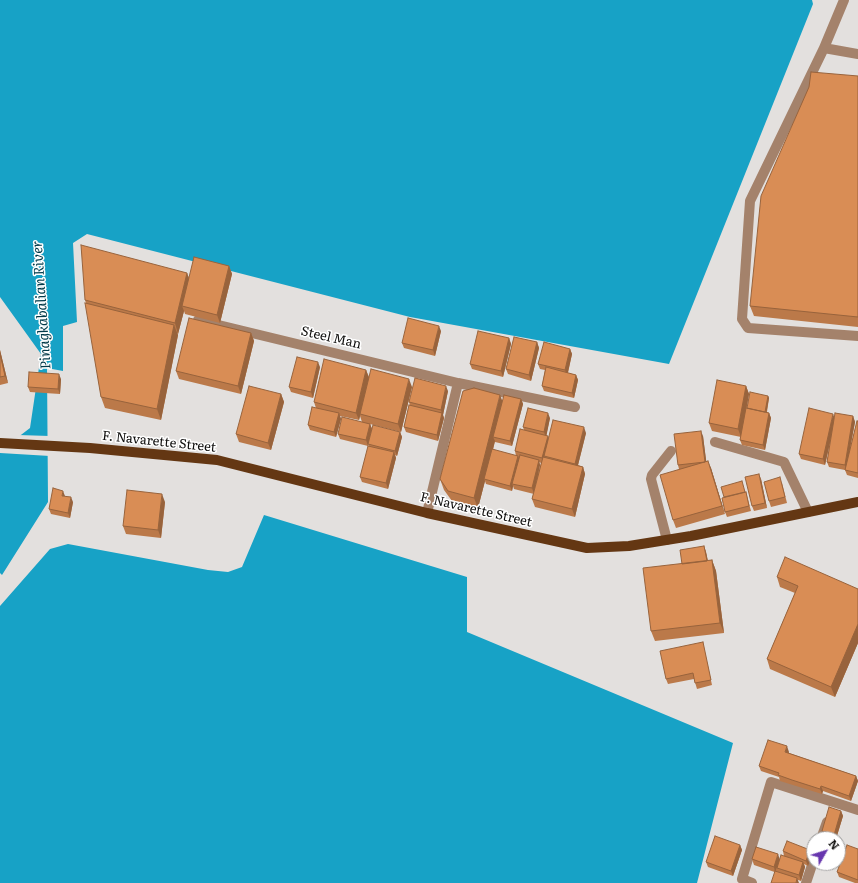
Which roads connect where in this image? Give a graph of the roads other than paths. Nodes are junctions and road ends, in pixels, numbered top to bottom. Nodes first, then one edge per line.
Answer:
1 (844, 0) edge
2 (824, 48) junction
3 (858, 54) edge
4 (198, 320) edge
5 (858, 336) edge
6 (458, 383) junction
7 (575, 407) dead end
8 (716, 442) dead end
9 (0, 443) edge
10 (671, 451) dead end
11 (858, 502) edge
12 (808, 512) junction
13 (427, 513) junction
14 (667, 540) junction
15 (834, 801) junction
16 (858, 810) edge
17 (824, 831) edge
18 (810, 871) edge
19 (752, 883) edge
20 (806, 883) edge

1 - 2 street
2 - 3 street
2 - 5 street
4 - 6 street, Steel Man
6 - 7 street, Steel Man
6 - 13 street
8 - 12 street
9 - 13 main road, F. Navarette Street
10 - 14 street
11 - 12 main road, F. Navarette Street
12 - 14 main road, F. Navarette Street
13 - 14 main road, F. Navarette Street
15 - 16 street
15 - 17 street
15 - 19 street
18 - 20 street

